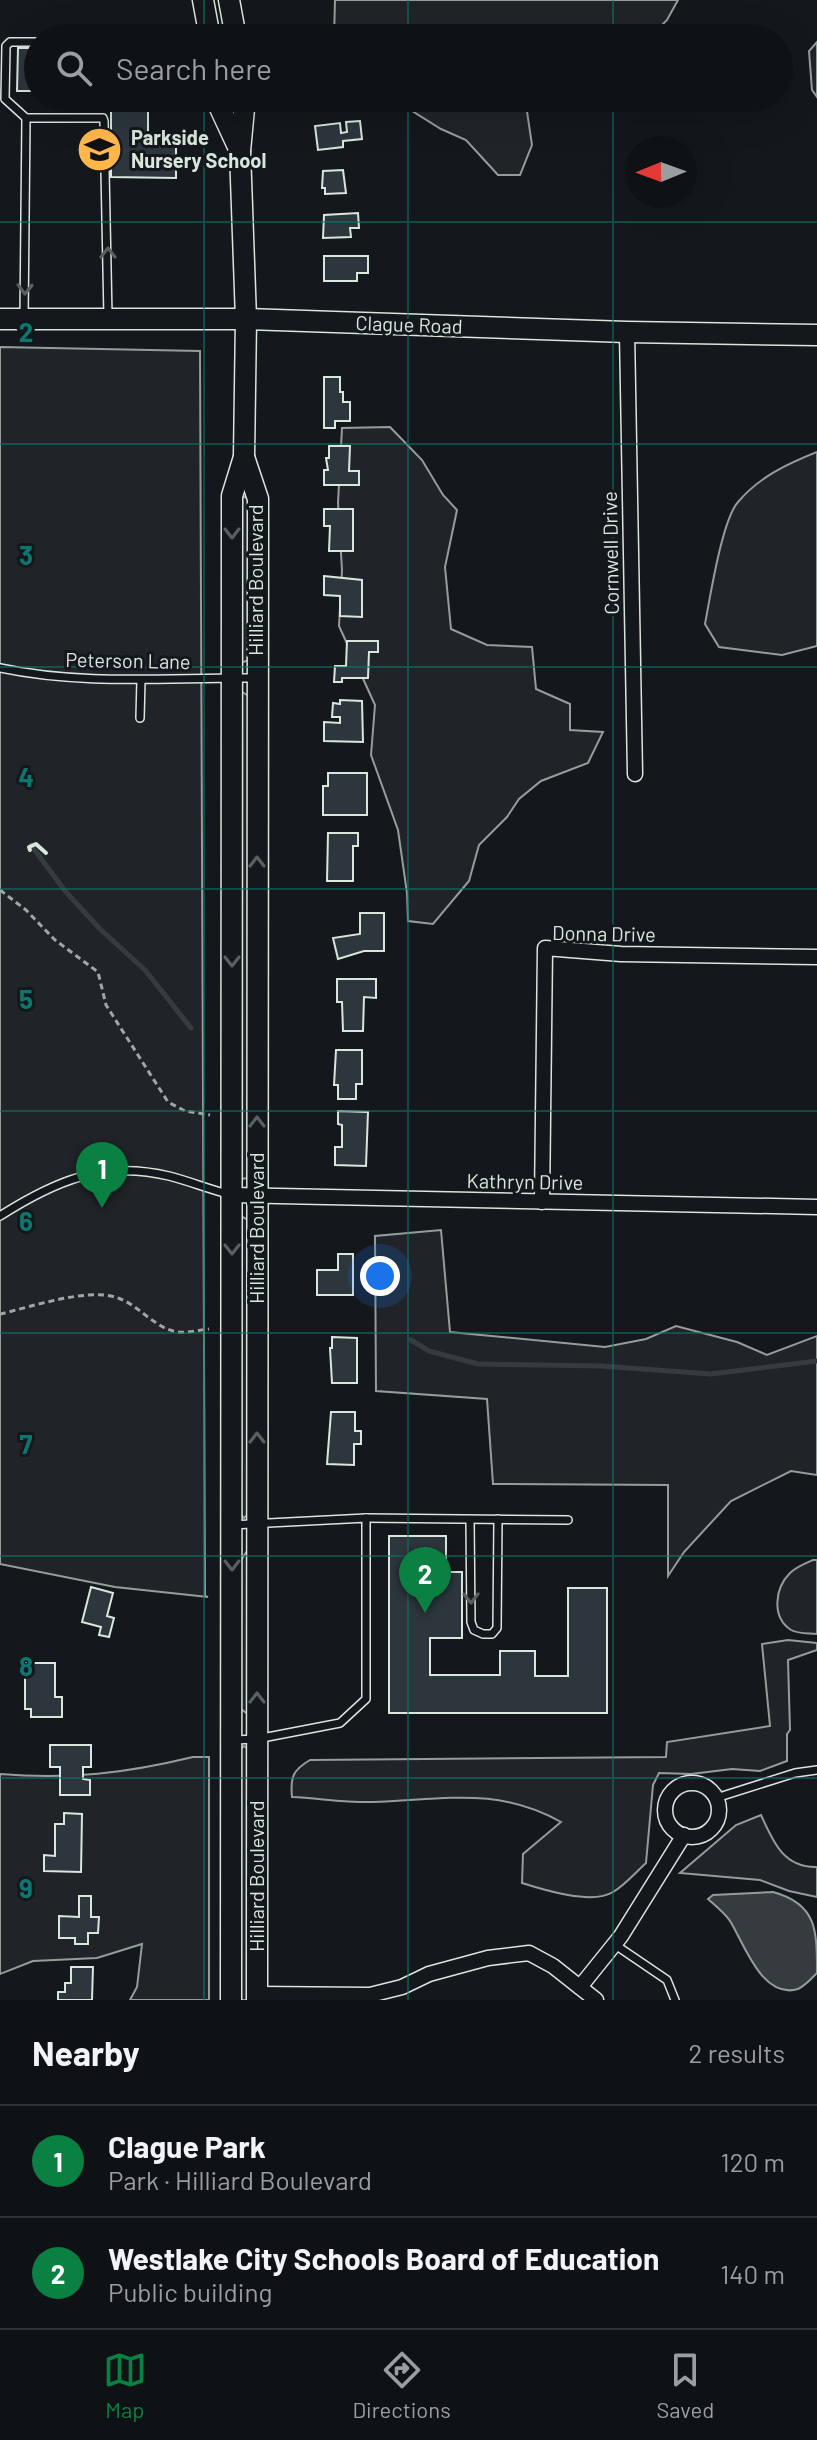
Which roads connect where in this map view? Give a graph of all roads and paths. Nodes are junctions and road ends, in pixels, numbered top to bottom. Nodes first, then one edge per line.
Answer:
1 (203, 0) edge
2 (229, 0) edge
3 (208, 24) edge
4 (234, 24) edge
5 (24, 42) edge
6 (222, 112) edge
7 (244, 112) edge
8 (26, 118) junction
9 (202, 142) dead end
10 (148, 143) dead end
11 (240, 151) junction
12 (0, 319) edge
13 (24, 319) junction
14 (108, 319) junction
15 (246, 319) junction
16 (627, 332) junction
17 (817, 335) edge
18 (244, 457) junction
19 (0, 668) edge
20 (232, 678) junction
21 (257, 678) junction
22 (141, 680) junction
23 (140, 718) dead end
24 (635, 774) dead end
25 (0, 890) edge
26 (817, 957) edge
27 (210, 1115) dead end
28 (232, 1195) junction
29 (257, 1196) junction
30 (542, 1202) junction
31 (817, 1207) edge
32 (0, 1216) edge
33 (0, 1314) edge
34 (209, 1329) dead end
35 (366, 1518) junction
36 (498, 1519) junction
37 (470, 1520) junction
38 (568, 1520) dead end
39 (257, 1524) junction
40 (231, 1525) junction
41 (257, 1739) junction
42 (231, 1740) junction
43 (817, 1770) edge
44 (716, 1798) junction
45 (684, 1835) junction
46 (614, 1944) junction
47 (580, 1987) junction
48 (257, 1997) edge
49 (231, 2000) edge
50 (596, 2000) edge
51 (675, 2000) edge

1 - 3 main road
2 - 4 main road
5 - 8 lane
6 - 11 main road, Hilliard Boulevard
7 - 11 main road, Hilliard Boulevard
8 -> 13 lane
14 -> 8 lane
9 - 10 path
11 - 15 main road, Hilliard Boulevard
12 - 13 main road, Clague Road
13 - 14 main road, Clague Road
14 - 15 main road, Clague Road
15 - 16 main road, Clague Road
15 - 18 main road, Hilliard Boulevard
16 - 17 main road, Clague Road
16 - 24 street, Cornwell Drive
18 -> 20 main road, Hilliard Boulevard
18 - 21 main road, Hilliard Boulevard
19 - 22 lane, Peterson Lane
20 - 21 lane, Peterson Lane
20 - 22 lane, Peterson Lane
20 -> 28 main road, Hilliard Boulevard
29 -> 21 main road, Hilliard Boulevard
22 - 23 lane
25 - 27 path
26 - 30 street, Donna Drive
28 - 29 street, Kathryn Drive
28 - 32 lane
28 -> 40 main road, Hilliard Boulevard
29 - 30 street, Kathryn Drive
39 -> 29 main road, Hilliard Boulevard
30 - 31 street, Kathryn Drive
33 - 34 path
35 - 37 lane
35 - 39 lane
35 - 41 lane
36 - 37 lane
37 -> 36 lane
36 - 38 lane
39 - 40 lane
41 -> 39 main road, Hilliard Boulevard
40 -> 42 main road, Hilliard Boulevard
41 - 42 lane
41 - 48 main road, Hilliard Boulevard
42 - 49 main road, Hilliard Boulevard
43 - 44 lane
44 - 45 street
44 - 45 street
45 - 46 street
46 - 47 street
46 - 51 lane
47 - 48 street
47 - 50 street

